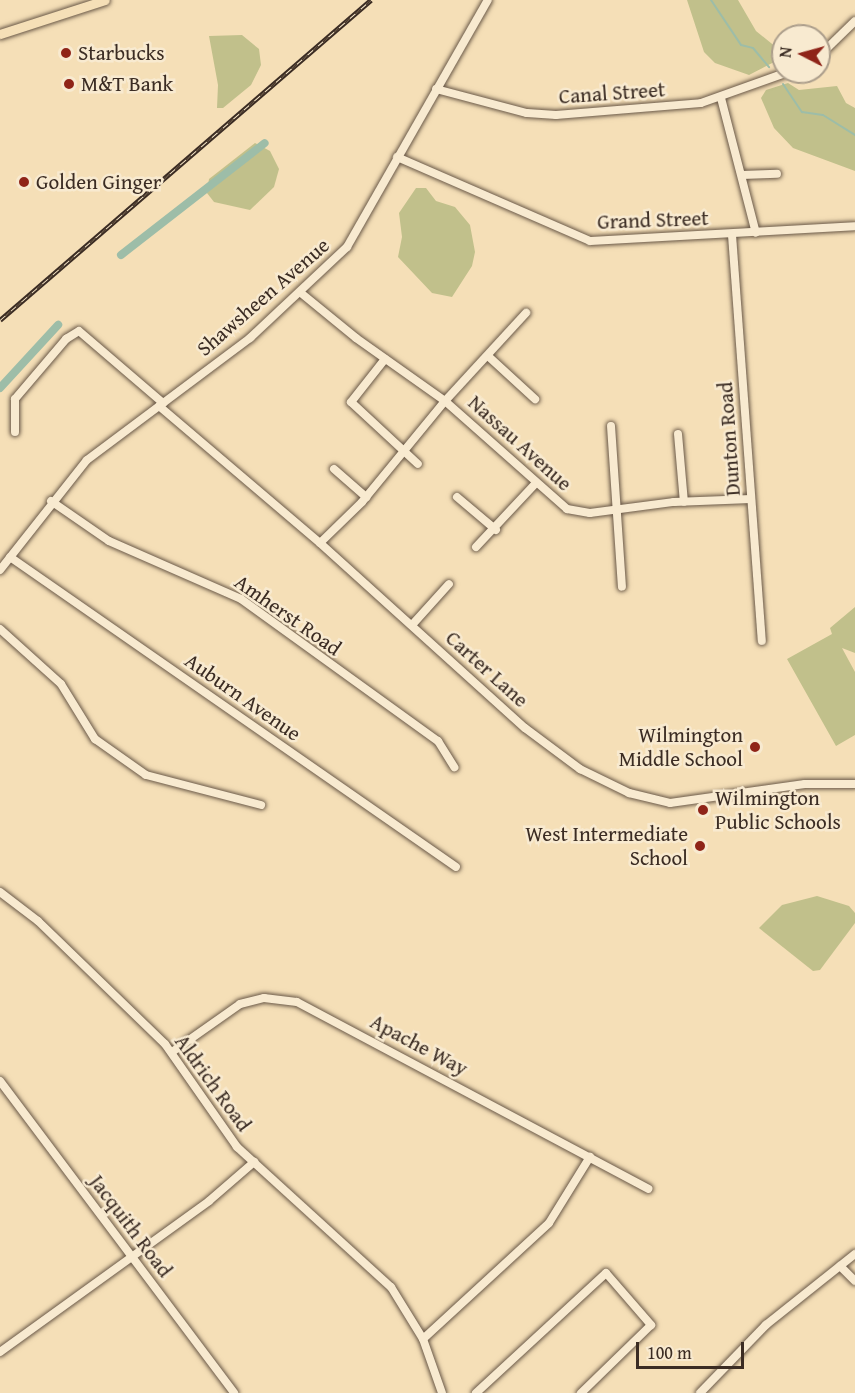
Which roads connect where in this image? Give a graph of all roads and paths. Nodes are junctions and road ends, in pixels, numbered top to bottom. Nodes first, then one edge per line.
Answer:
1 (105, 0) edge
2 (488, 0) edge
3 (855, 21) edge
4 (0, 34) edge
5 (831, 44) edge
6 (771, 79) edge
7 (436, 89) junction
8 (721, 98) junction
9 (397, 157) junction
10 (777, 174) dead end
11 (742, 175) junction
12 (855, 226) edge
13 (756, 233) junction
14 (732, 235) junction
15 (302, 293) junction
16 (526, 313) dead end
17 (488, 356) junction
18 (384, 359) junction
19 (535, 399) dead end
20 (445, 401) junction
21 (161, 404) junction
22 (611, 426) dead end
23 (15, 432) dead end
24 (678, 434) dead end
25 (403, 450) junction
26 (418, 464) dead end
27 (334, 469) dead end
28 (535, 484) junction
29 (366, 497) junction
30 (457, 497) dead end
31 (751, 499) junction
32 (51, 501) junction
33 (684, 502) junction
34 (618, 509) junction
35 (496, 530) junction
36 (320, 543) junction
37 (476, 547) dead end
38 (10, 557) junction
39 (0, 570) edge
40 (449, 584) dead end
41 (622, 588) dead end
42 (412, 625) junction
43 (0, 629) edge
44 (762, 641) dead end
45 (453, 767) dead end
46 (855, 784) edge
47 (261, 805) dead end
48 (456, 867) dead end
49 (0, 892) edge
50 (172, 1052) junction
51 (0, 1081) edge
52 (590, 1157) junction
53 (254, 1162) junction
54 (648, 1189) dead end
55 (855, 1254) edge
56 (132, 1257) junction
57 (840, 1266) junction
58 (855, 1281) edge
59 (423, 1339) junction
60 (0, 1351) edge
61 (234, 1393) edge
62 (442, 1393) edge
63 (476, 1393) edge
64 (581, 1393) edge
65 (700, 1393) edge

1 - 4 main road
2 - 7 street, Shawsheen Avenue
3 - 5 street
6 - 8 street, Canal Street
7 - 8 street, Canal Street
7 - 9 street, Shawsheen Avenue
8 - 11 street
9 - 14 street, Grand Street
9 - 15 street, Shawsheen Avenue
10 - 11 street
11 - 13 street
12 - 13 street, Grand Street
13 - 14 street, Grand Street
14 - 31 street, Dunton Road
15 - 18 street, Nassau Avenue
15 - 21 street, Shawsheen Avenue
16 - 17 street
17 - 19 street
17 - 20 street
18 - 20 street, Nassau Avenue
18 - 25 street
20 - 25 street
20 - 28 street, Nassau Avenue
21 - 23 street, Carter Lane
21 - 32 street, Shawsheen Avenue
21 - 36 street, Carter Lane
22 - 34 street
24 - 33 street
25 - 26 street
25 - 29 street
27 - 29 street
28 - 34 street, Nassau Avenue
28 - 35 street
29 - 36 street
30 - 35 street
31 - 33 street, Nassau Avenue
31 - 44 street, Dunton Road
32 - 38 street, Shawsheen Avenue
32 - 45 street, Amherst Road
33 - 34 street, Nassau Avenue
34 - 41 street
35 - 37 street
36 - 42 street, Carter Lane
38 - 39 street, Shawsheen Avenue
38 - 48 street, Auburn Avenue
40 - 42 street
42 - 46 street, Carter Lane
43 - 47 street
49 - 50 street, Aldrich Road
50 - 52 street, Apache Way
50 - 53 street, Aldrich Road
51 - 56 street, Jacquith Road
52 - 54 street, Apache Way
52 - 59 street
53 - 56 street
53 - 59 street, Aldrich Road
55 - 57 street
56 - 60 street
56 - 61 street, Jacquith Road
57 - 58 street
57 - 65 street
59 - 62 street, Aldrich Road
63 - 64 street

